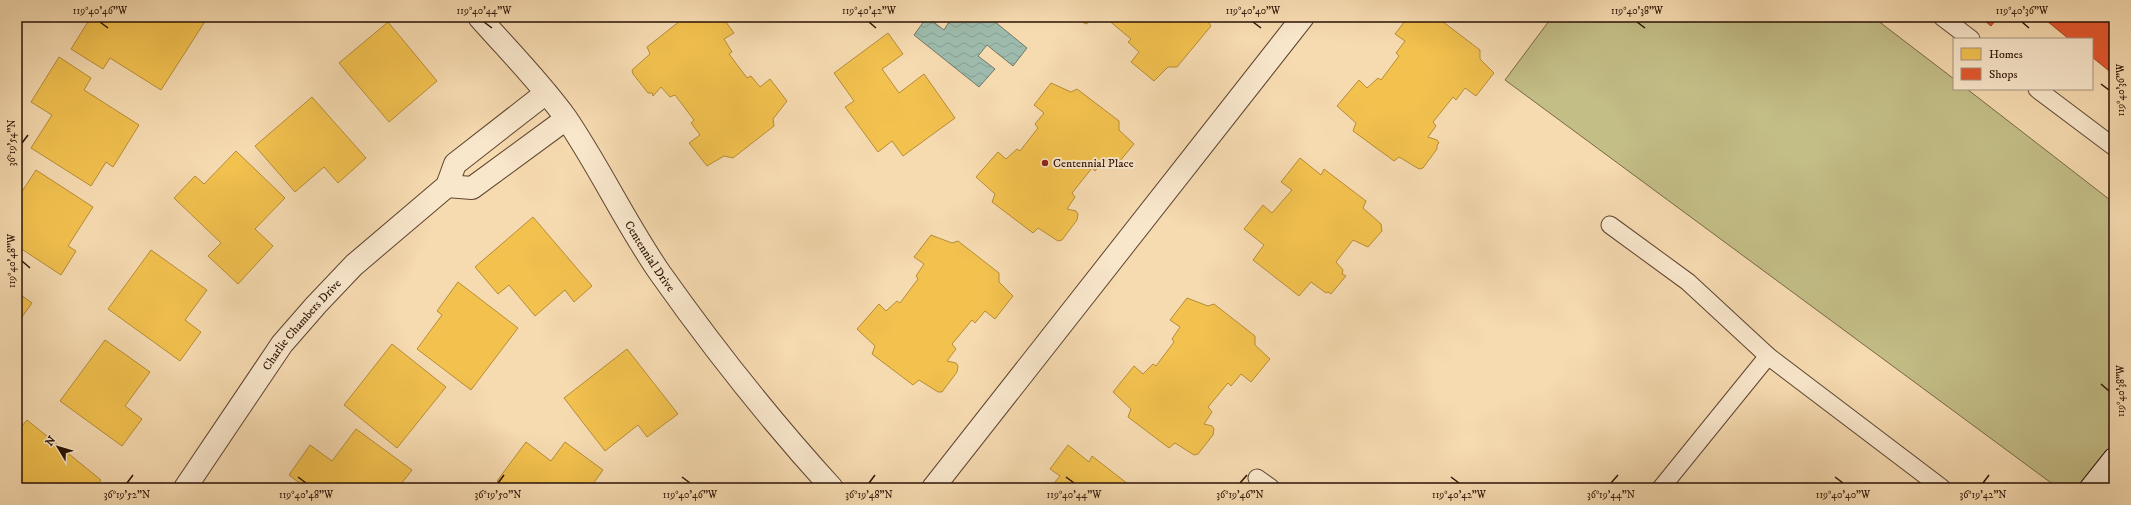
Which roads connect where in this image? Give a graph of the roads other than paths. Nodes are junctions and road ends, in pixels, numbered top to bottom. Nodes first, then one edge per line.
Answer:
1 (479, 17) edge
2 (1303, 17) edge
3 (1942, 17) edge
4 (1970, 38) edge
5 (2038, 90) edge
6 (546, 93) junction
7 (566, 119) junction
8 (2114, 147) edge
9 (447, 186) junction
10 (1610, 225) dead end
11 (1768, 356) junction
12 (2114, 459) edge
13 (1257, 478) dead end
14 (184, 488) edge
15 (832, 488) edge
16 (933, 488) edge
17 (1271, 488) edge
18 (1661, 488) edge
19 (1942, 488) edge
20 (2091, 488) edge

1 - 6 street, Centennial Drive
2 - 16 street
3 - 4 lane
5 - 8 lane
6 - 7 street, Centennial Drive
6 - 9 street, Charlie Chambers Drive
7 - 9 street
7 - 15 street, Centennial Drive
9 - 14 street, Charlie Chambers Drive
10 - 11 lane
11 - 18 lane
11 - 19 lane
12 - 20 street
13 - 17 lane

